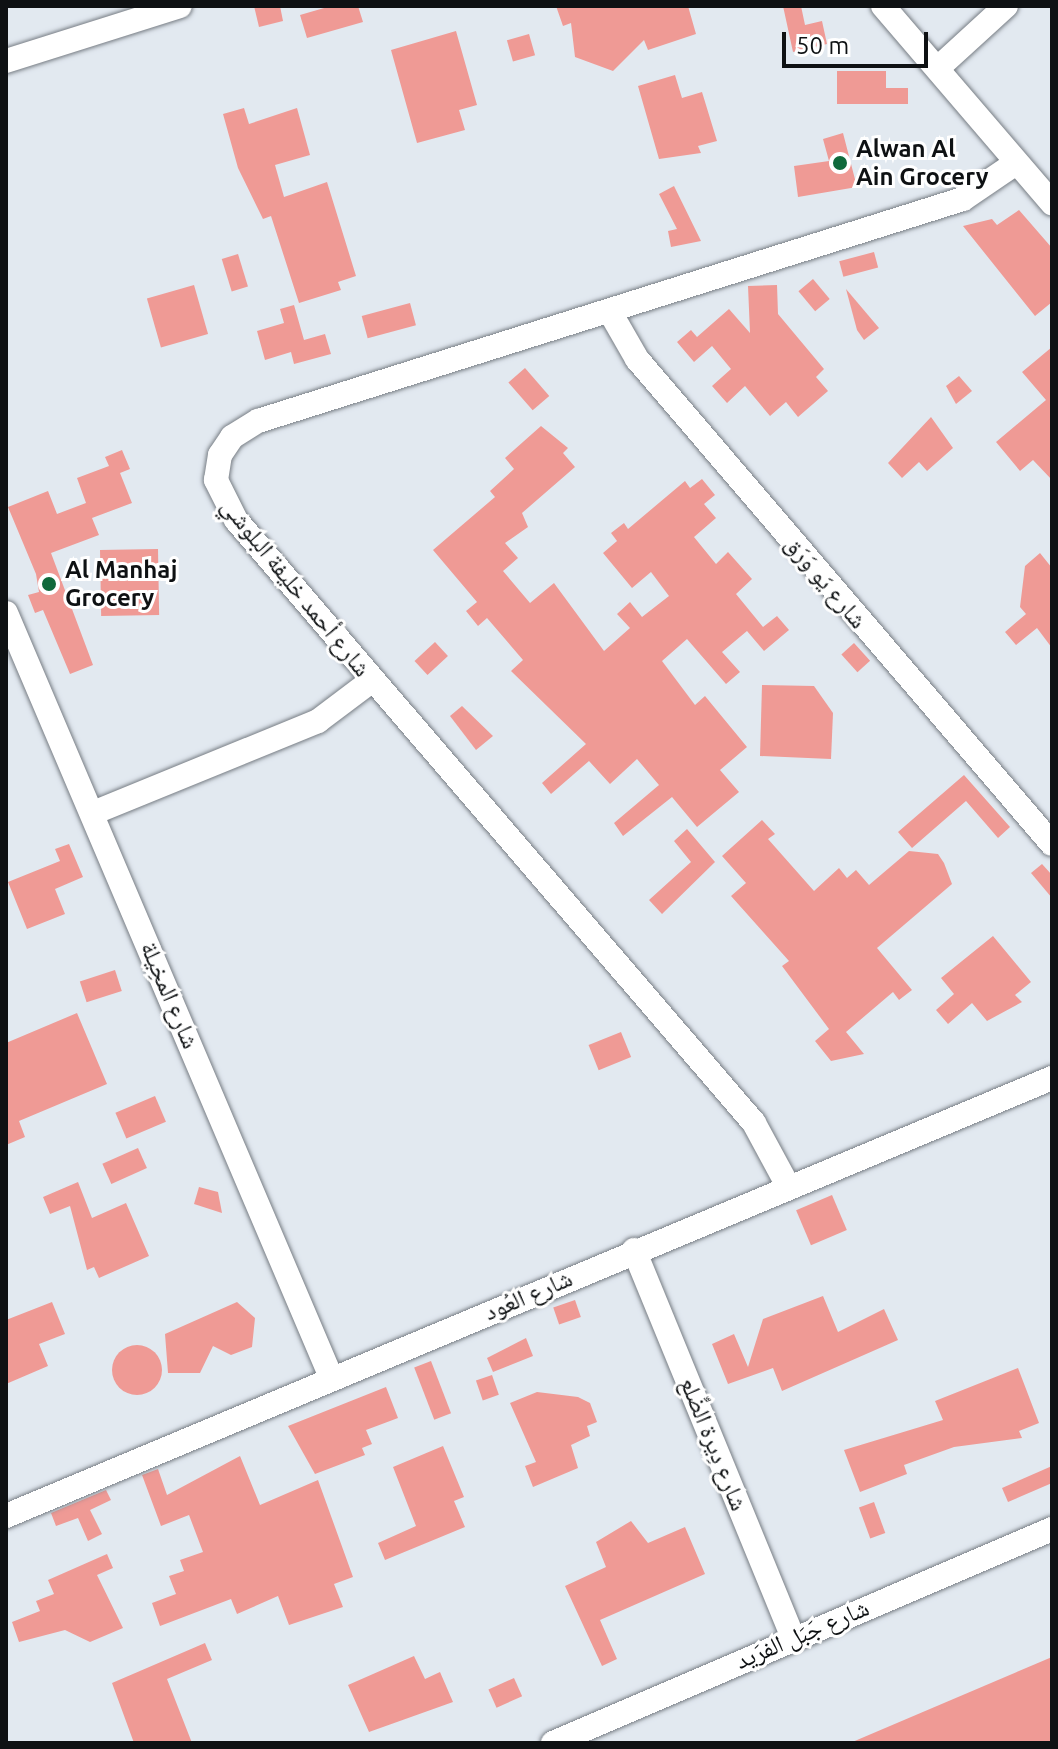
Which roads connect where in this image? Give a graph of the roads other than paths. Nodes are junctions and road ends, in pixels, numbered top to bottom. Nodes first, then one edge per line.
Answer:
1 (180, 6) edge
2 (883, 6) edge
3 (1006, 6) edge
4 (6, 61) edge
5 (938, 68) junction
6 (1016, 163) junction
7 (1052, 203) edge
8 (610, 312) junction
9 (6, 613) edge
10 (371, 681) junction
11 (93, 813) junction
12 (1052, 844) edge
13 (1052, 1078) edge
14 (788, 1186) junction
15 (634, 1250) junction
16 (331, 1377) junction
17 (6, 1516) edge
18 (1052, 1529) edge
19 (793, 1637) junction
20 (553, 1743) edge

1 - 4 street
2 - 5 street
3 - 5 street
5 - 6 street
6 - 7 street
6 - 8 street, شارع أحمد خليفة البلوشي
8 - 10 street, شارع أحمد خليفة البلوشي
8 - 12 street, شارع يَو وَرَق
9 - 11 street, شارع المخِيلة
10 - 11 street
10 - 14 street, شارع أحمد خليفة البلوشي
11 - 16 street, شارع المخِيلة
13 - 14 street, شارع العُود
14 - 15 street, شارع العُود
15 - 16 street, شارع العُود
15 - 19 street, شارع دِيرة الضِّلع
16 - 17 street, شارع العُود
18 - 19 street, شارع جَبَل الفرَيد
19 - 20 street, شارع جَبَل الفرَيد

